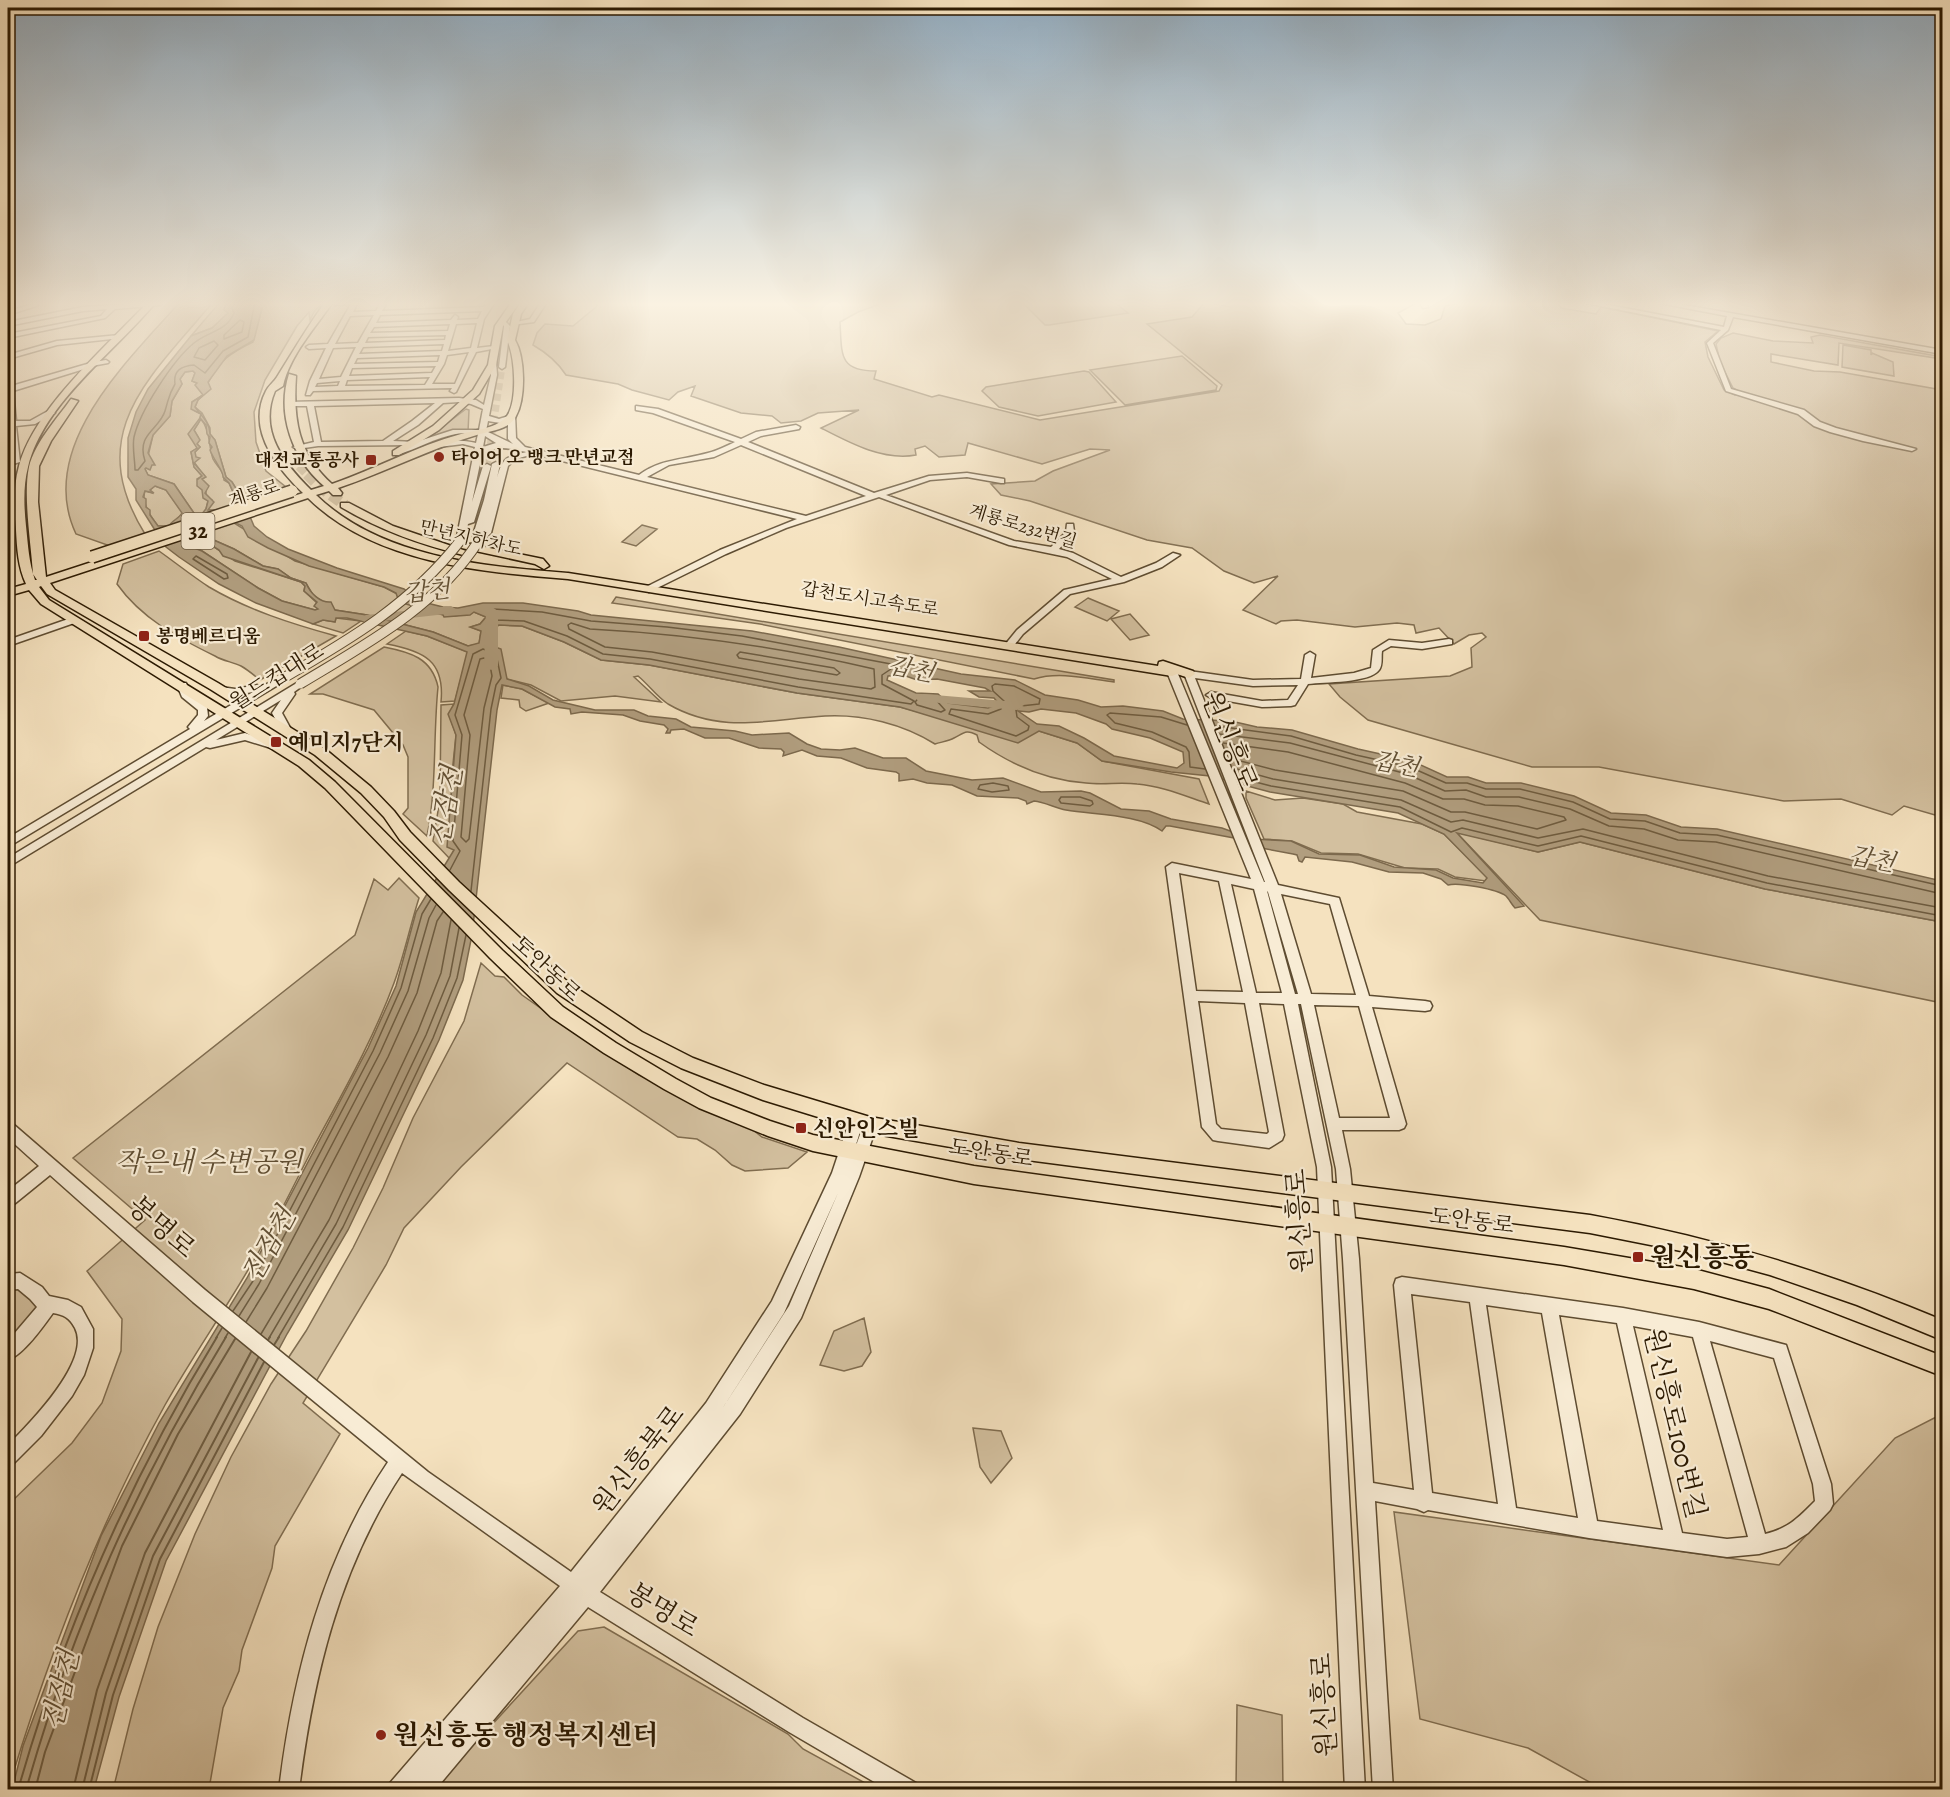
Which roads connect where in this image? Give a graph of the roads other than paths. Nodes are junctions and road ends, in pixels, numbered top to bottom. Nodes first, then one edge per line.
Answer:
1 (78, 386) edge
2 (84, 386) edge
3 (273, 386) edge
4 (288, 386) edge
5 (292, 386) edge
6 (311, 386) edge
7 (341, 386) edge
8 (457, 386) joint
9 (479, 386) edge
10 (491, 386) edge
11 (518, 386) edge
12 (1726, 386) edge
13 (427, 387) joint
14 (388, 388) junction
15 (310, 389) junction
16 (340, 389) junction
17 (8, 390) edge
18 (445, 400) junction
19 (468, 401) junction
20 (380, 402) junction
21 (291, 404) junction
22 (307, 404) junction
23 (639, 408) dead end
24 (485, 412) junction
25 (51, 413) junction
26 (510, 417) junction
27 (12, 422) junction
28 (796, 427) dead end
29 (482, 432) junction
30 (740, 442) junction
31 (384, 443) junction
32 (318, 444) junction
33 (413, 444) junction
34 (506, 445) junction
35 (297, 447) junction
36 (428, 448) junction
37 (479, 449) junction
38 (1912, 449) dead end
39 (523, 450) junction
40 (11, 451) edge
41 (395, 454) junction
42 (540, 454) junction
43 (38, 457) junction
44 (16, 461) edge
45 (496, 465) junction
46 (296, 467) junction
47 (476, 467) junction
48 (639, 479) junction
49 (1001, 481) dead end
50 (327, 484) junction
51 (301, 493) junction
52 (877, 496) junction
53 (342, 508) junction
54 (19, 517) junction
55 (806, 518) junction
56 (8, 521) edge
57 (1070, 526) dead end
58 (460, 541) junction
59 (1053, 550) junction
60 (1176, 555) dead end
61 (544, 566) joint
62 (568, 576) joint
63 (35, 580) junction
64 (1121, 580) junction
65 (8, 584) edge
66 (653, 587) junction
67 (8, 594) edge
68 (74, 620) junction
69 (1449, 642) dead end
70 (8, 643) edge
71 (1011, 643) junction
72 (1310, 655) dead end
73 (1172, 672) junction
74 (1189, 674) junction
75 (280, 680) junction
76 (1305, 682) junction
77 (300, 684) junction
78 (182, 685) junction
79 (214, 686) junction
80 (1211, 695) dead end
81 (240, 704) junction
82 (254, 712) junction
83 (224, 713) junction
84 (237, 722) junction
85 (288, 733) junction
86 (177, 741) junction
87 (273, 745) junction
88 (192, 750) junction
89 (8, 843) edge
90 (8, 863) edge
91 (1224, 877) junction
92 (1259, 884) junction
93 (1273, 886) junction
94 (1190, 996) junction
95 (1251, 998) junction
96 (1290, 999) junction
97 (1306, 999) junction
98 (1365, 1000) junction
99 (1425, 1006) dead end
100 (863, 1124) junction
101 (1333, 1124) junction
102 (8, 1129) edge
103 (855, 1152) junction
104 (50, 1166) junction
105 (1336, 1192) junction
106 (8, 1200) edge
107 (1328, 1225) junction
108 (1349, 1228) junction
109 (8, 1282) edge
110 (1477, 1296) junction
111 (49, 1305) junction
112 (1549, 1306) junction
113 (1623, 1316) junction
114 (1699, 1330) junction
115 (1942, 1330) edge
116 (8, 1352) edge
117 (1942, 1366) edge
118 (8, 1457) edge
119 (400, 1460) junction
120 (1366, 1491) junction
121 (1424, 1503) junction
122 (1508, 1515) junction
123 (1589, 1529) junction
124 (1675, 1542) junction
125 (1759, 1545) junction
126 (580, 1589) junction
127 (289, 1790) edge
128 (397, 1790) edge
129 (422, 1790) edge
130 (909, 1790) edge
131 (1355, 1790) edge
132 (1383, 1790) edge

1 - 25 main road
2 - 43 main road
3 - 46 main road
4 - 46 main road
5 - 21 main road
6 - 15 street
7 - 16 street
8 - 13 street
8 - 18 street
9 - 19 main road, 계룡로
10 - 24 street
11 - 26 main road
12 - 38 street
13 - 14 street
14 - 16 street
14 - 20 street
15 - 16 street
15 - 22 street
17 - 27 street
18 - 19 street
18 - 20 street
18 - 31 street
19 - 24 street
19 - 33 main road, 계룡로
20 - 22 street
21 - 22 street
21 - 35 main road
22 - 32 street
23 - 30 street, 계룡로232번길
24 - 26 street
24 - 29 street
25 - 27 street
25 - 44 main road
26 - 29 main road, 계룡로 / 32
26 - 39 street
27 - 40 street
28 - 30 street
29 - 34 street
29 - 36 main road, 계룡로 / 32
29 - 37 street
29 - 41 street
30 - 48 street
30 - 52 street, 계룡로232번길
31 - 32 street
31 - 33 street
32 - 35 street
33 - 41 main road, 계룡로
34 - 37 street
34 - 39 street
35 - 46 main road
36 - 37 street
36 - 50 main road, 계룡로 / 32
37 - 47 street
39 - 42 street
40 - 44 street
41 - 50 main road, 계룡로
42 - 45 street
42 - 48 street
43 - 44 street
43 - 63 main road
44 - 54 main road
45 - 47 street
45 - 58 street, 월드컵대로
45 - 77 street, 월드컵대로, bridge
46 - 50 main road
46 - 50 main road
46 - 51 main road
47 - 58 street
48 - 55 street
49 - 52 street
50 - 51 main road, 계룡로 / 32
50 - 53 main road
51 - 53 main road
51 - 63 main road, 계룡로 / 32
52 - 55 street
52 - 59 street, 계룡로232번길
53 - 61 main road, 만년지하차도
53 - 62 main road, 만년지하차도
54 - 56 street
54 - 63 main road
55 - 66 street
57 - 59 street
58 - 75 street, 월드컵대로, bridge
59 - 64 street, 계룡로232번길
60 - 64 street
61 - 66 main road, 갑천도시고속도로
62 - 66 main road, 갑천도시고속도로
63 - 65 main road, 계룡로 / 32
63 - 67 main road, 계룡로 / 32
63 - 68 main road, 도안동로
63 - 79 main road, 도안동로
64 - 71 street
66 - 71 main road, 갑천도시고속도로
68 - 70 street
68 - 78 main road, 도안동로
69 - 76 street
71 - 73 main road, 갑천도시고속도로
71 - 74 main road, 갑천도시고속도로
72 - 76 street
73 - 74 street
73 - 92 street, 원신흥로
74 - 76 street
74 - 93 street, 원신흥로
75 - 79 street
75 - 81 street, 월드컵대로
76 - 80 street
77 - 82 street, 월드컵대로
77 - 85 street
78 - 83 main road, 도안동로
78 - 86 street
79 - 81 main road, 도안동로
81 - 82 main road, 도안동로
81 - 83 street, 월드컵대로
82 - 84 street, 월드컵대로
82 - 85 main road, 도안동로
83 - 84 main road, 도안동로
83 - 86 street, 월드컵대로
84 - 87 main road, 도안동로
84 - 88 street, 월드컵대로
85 - 100 main road, 도안동로
86 - 89 street, 월드컵대로
87 - 88 street
87 - 103 main road, 도안동로
88 - 90 street, 월드컵대로
91 - 92 street
91 - 94 street
91 - 95 street
92 - 93 street
92 - 96 street, 원신흥로
93 - 97 street, 원신흥로
93 - 98 street
94 - 95 street
94 - 95 street
95 - 96 street
96 - 97 street
96 - 105 street, 원신흥로
97 - 98 street
97 - 101 street, 원신흥로
98 - 99 street
98 - 101 street
100 - 103 street, 원신흥북로
100 - 105 main road, 도안동로
101 - 105 street, 원신흥로
102 - 104 street, 봉명로
103 - 107 main road, 도안동로
103 - 126 street, 원신흥북로
104 - 106 street
104 - 119 street, 봉명로
105 - 107 street, 원신흥로
105 - 108 street, 원신흥로
105 - 115 main road, 도안동로
107 - 108 main road, 도안동로
107 - 131 street, 원신흥로
108 - 117 main road, 도안동로
108 - 120 street, 원신흥로
109 - 111 street
110 - 112 street
110 - 121 street
110 - 122 street
111 - 116 street
111 - 118 street
112 - 113 street
112 - 123 street
113 - 114 street
113 - 124 street, 원신흥로100번길
114 - 125 street, 원신흥로100번길
114 - 125 street, 원신흥로100번길
119 - 126 street, 봉명로
119 - 127 street
120 - 121 street, 원신흥로100번길
120 - 132 street, 원신흥로
121 - 122 street, 원신흥로100번길
122 - 123 street, 원신흥로100번길
123 - 124 street, 원신흥로100번길
124 - 125 street, 원신흥로100번길
126 - 128 street, 원신흥북로
126 - 129 street, 원신흥북로
126 - 130 street, 봉명로

